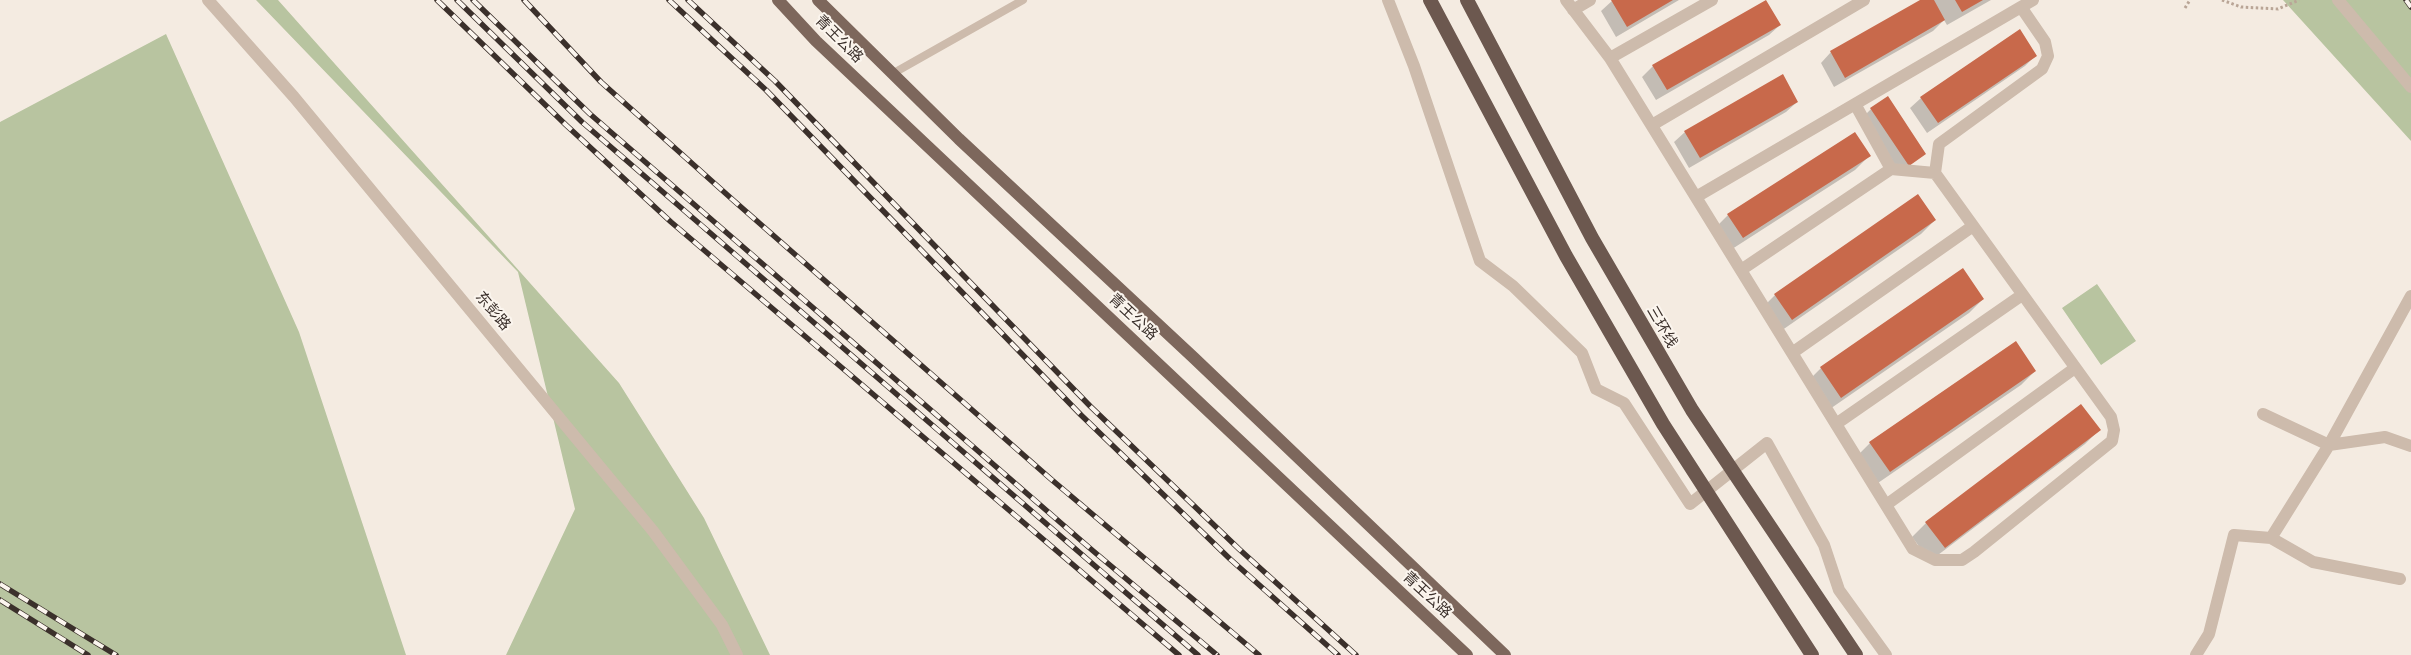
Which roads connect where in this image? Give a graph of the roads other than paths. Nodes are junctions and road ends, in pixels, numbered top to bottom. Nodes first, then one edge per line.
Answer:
1 (208, 0) edge
2 (778, 0) edge
3 (818, 0) edge
4 (1023, 0) edge
5 (1388, 0) edge
6 (1430, 0) edge
7 (1467, 0) edge
8 (1590, 0) edge
9 (1712, 0) edge
10 (1864, 0) edge
11 (2033, 0) edge
12 (2338, 0) edge
13 (1569, 5) edge
14 (2021, 8) junction
15 (1610, 58) junction
16 (892, 74) junction
17 (2411, 87) edge
18 (1855, 104) junction
19 (1652, 126) junction
20 (1892, 169) junction
21 (1935, 173) junction
22 (1696, 197) junction
23 (1973, 226) junction
24 (1741, 270) junction
25 (2022, 295) junction
26 (2411, 296) edge
27 (1792, 353) junction
28 (2075, 368) junction
29 (2263, 414) dead end
30 (1836, 424) junction
31 (2328, 444) junction
32 (2411, 446) edge
33 (1886, 504) junction
34 (2271, 538) junction
35 (2400, 579) dead end
36 (737, 655) edge
37 (1467, 655) edge
38 (1505, 655) edge
39 (1812, 655) edge
40 (1856, 655) edge
41 (1886, 655) edge
42 (2196, 655) edge

1 - 36 street, 东彭路
2 - 37 main road, 青王公路
3 - 16 main road, 青王公路
4 - 16 lane
5 - 41 street
6 - 39 highway, bridge
7 - 40 highway, 三环线, bridge
8 - 13 street
9 - 15 street
10 - 19 street
11 - 14 street
12 - 17 street
13 - 15 street
14 - 18 street
14 - 21 street
15 - 19 street
16 - 38 main road, 青王公路
18 - 20 street
18 - 22 street
19 - 22 street
20 - 21 street
20 - 24 street
21 - 23 street
22 - 24 street
23 - 25 street
23 - 27 street
24 - 27 street
25 - 28 street
25 - 30 street
26 - 31 street
27 - 30 street
28 - 33 street
28 - 33 street
29 - 31 street
30 - 33 street
31 - 32 street
31 - 34 street
34 - 35 street
34 - 42 street

